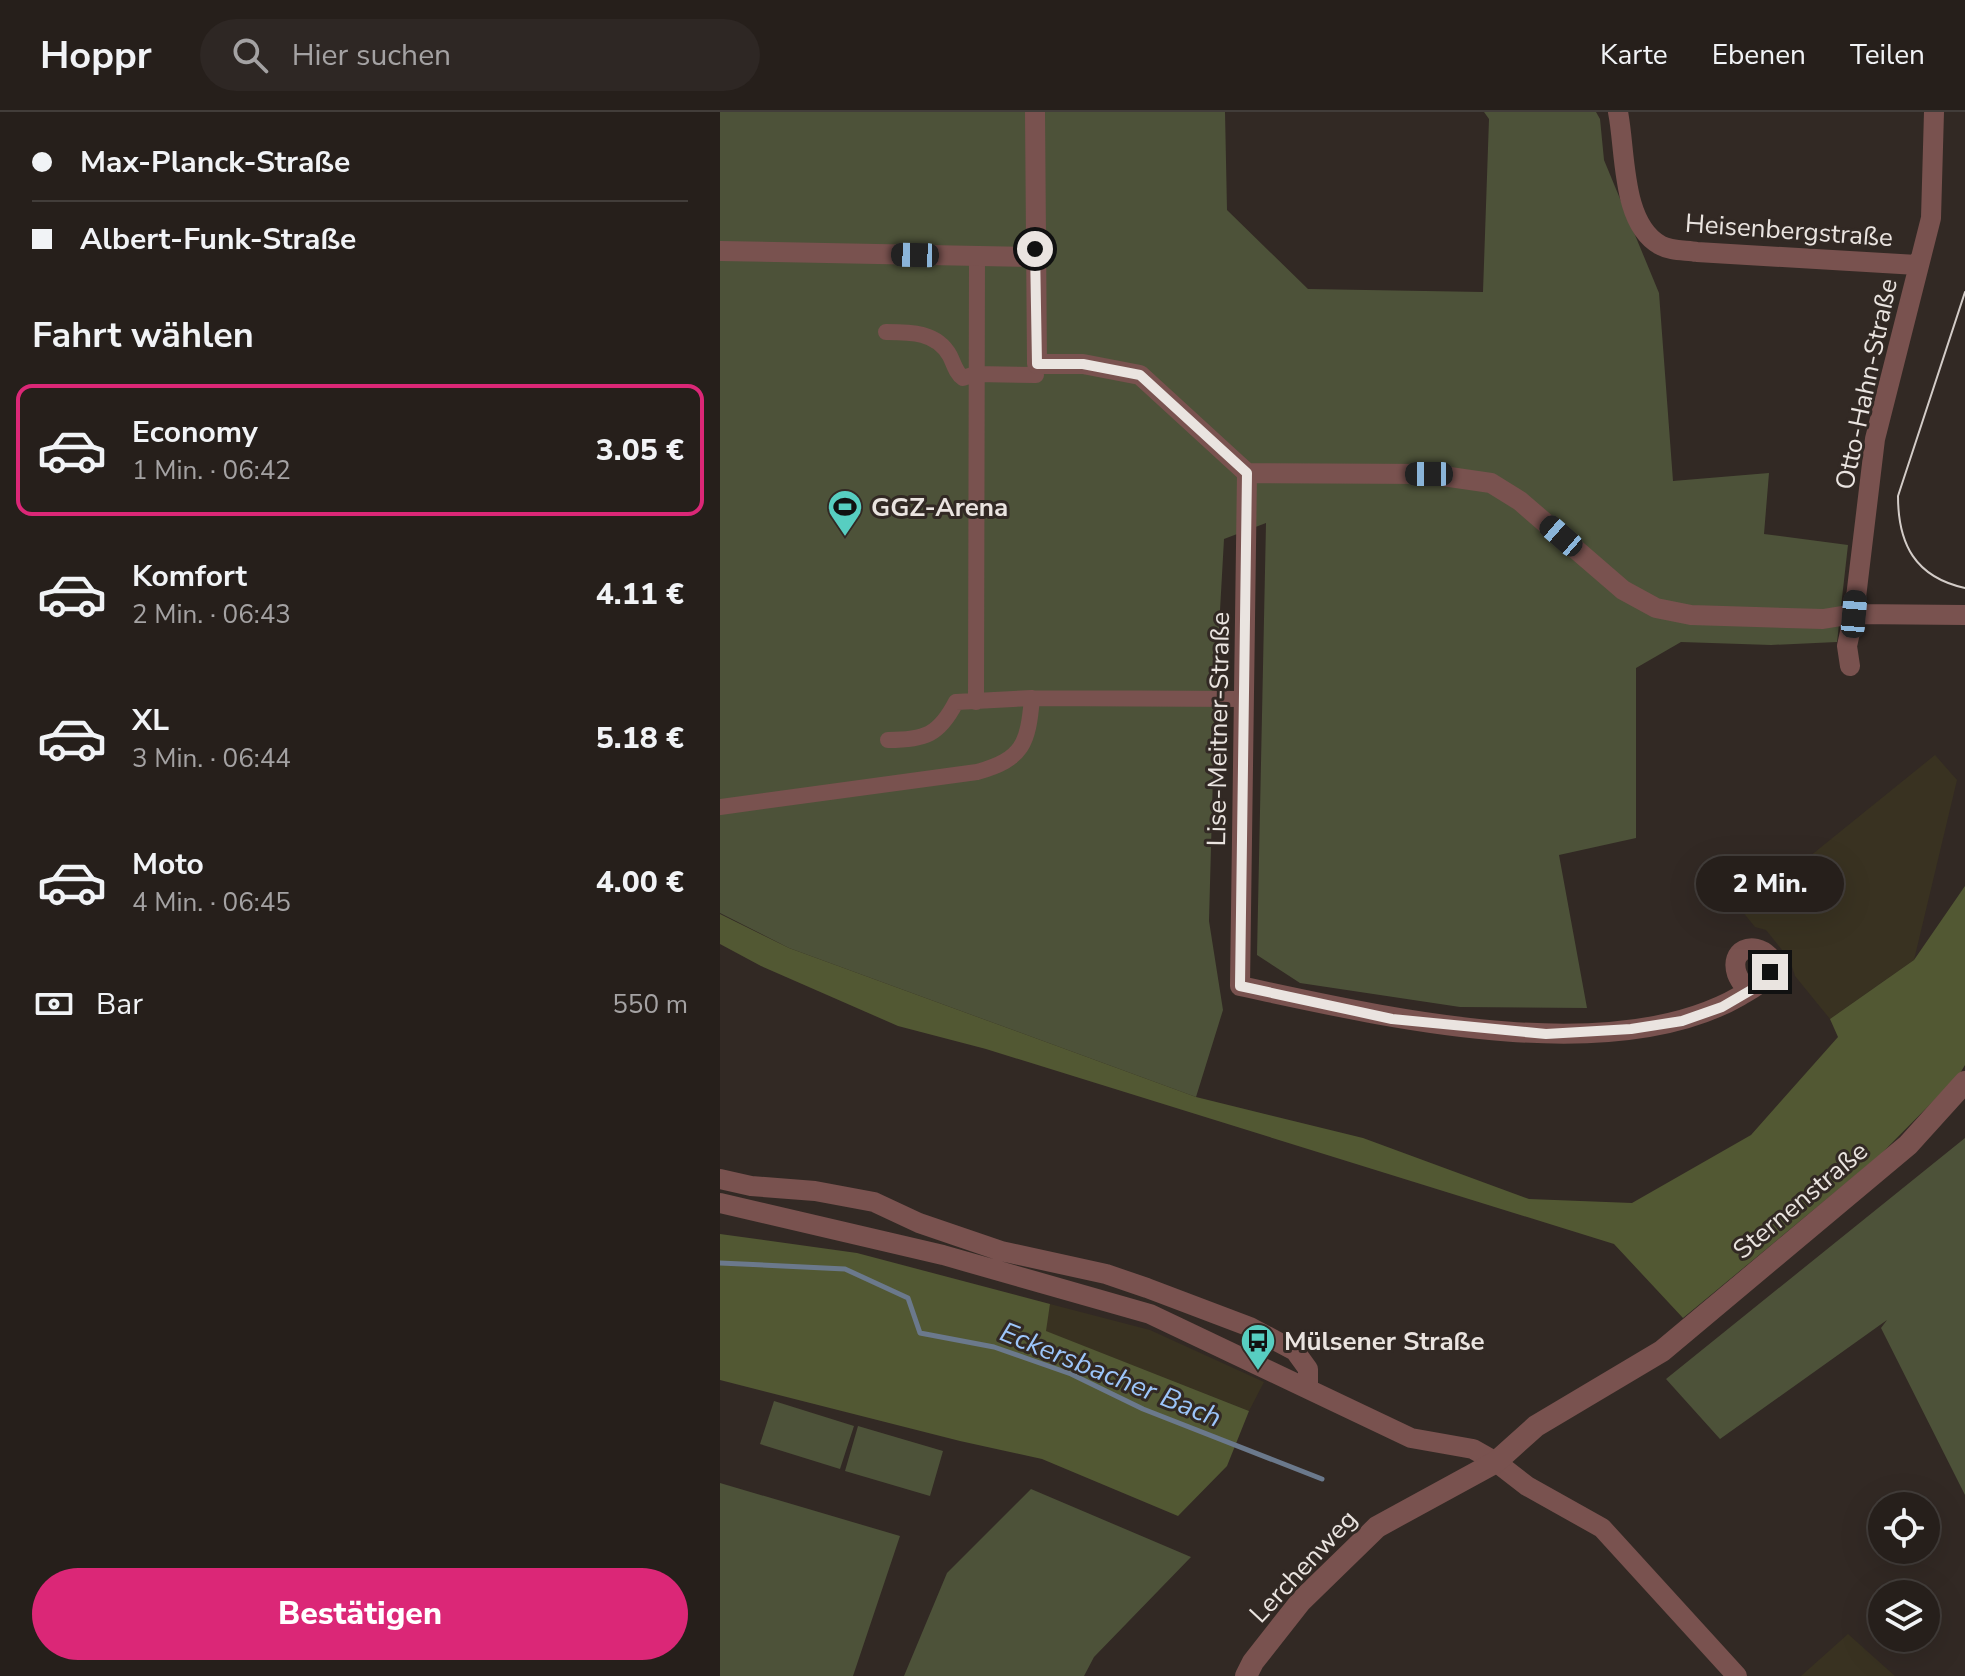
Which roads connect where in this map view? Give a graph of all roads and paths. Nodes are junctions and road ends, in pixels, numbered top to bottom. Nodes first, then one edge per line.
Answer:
1 (1035, 112) edge
2 (1618, 112) edge
3 (1934, 112) edge
4 (720, 251) edge
5 (977, 256) junction
6 (1035, 257) junction
7 (1917, 265) junction
8 (886, 332) dead end
9 (1036, 369) junction
10 (975, 374) junction
11 (1247, 473) junction
12 (1854, 614) junction
13 (1965, 615) edge
14 (1850, 666) dead end
15 (1032, 698) junction
16 (1244, 699) junction
17 (976, 702) junction
18 (888, 740) dead end
19 (720, 807) edge
20 (1748, 991) dead end
21 (1965, 1082) edge
22 (720, 1179) edge
23 (720, 1203) edge
24 (1308, 1388) junction
25 (1496, 1462) junction
26 (1246, 1676) edge
27 (1737, 1676) edge

1 - 6 street
2 - 7 street, Heisenbergstraße
3 - 7 street, Otto-Hahn-Straße
4 - 5 street
5 - 6 street
5 - 10 street
6 - 9 street
7 - 12 street, Otto-Hahn-Straße
8 - 10 street
9 - 10 street
9 - 11 street
10 - 17 street
11 - 12 street
11 - 16 street, Lise-Meitner-Straße
12 - 13 street
12 - 14 street, Otto-Hahn-Straße
15 - 16 street
15 - 17 street
15 - 19 street
16 - 20 street, Lise-Meitner-Straße
17 - 18 street
21 - 25 street, Sternenstraße
22 - 24 street
23 - 24 street
24 - 25 street
25 - 26 street, Lerchenweg
25 - 27 street

